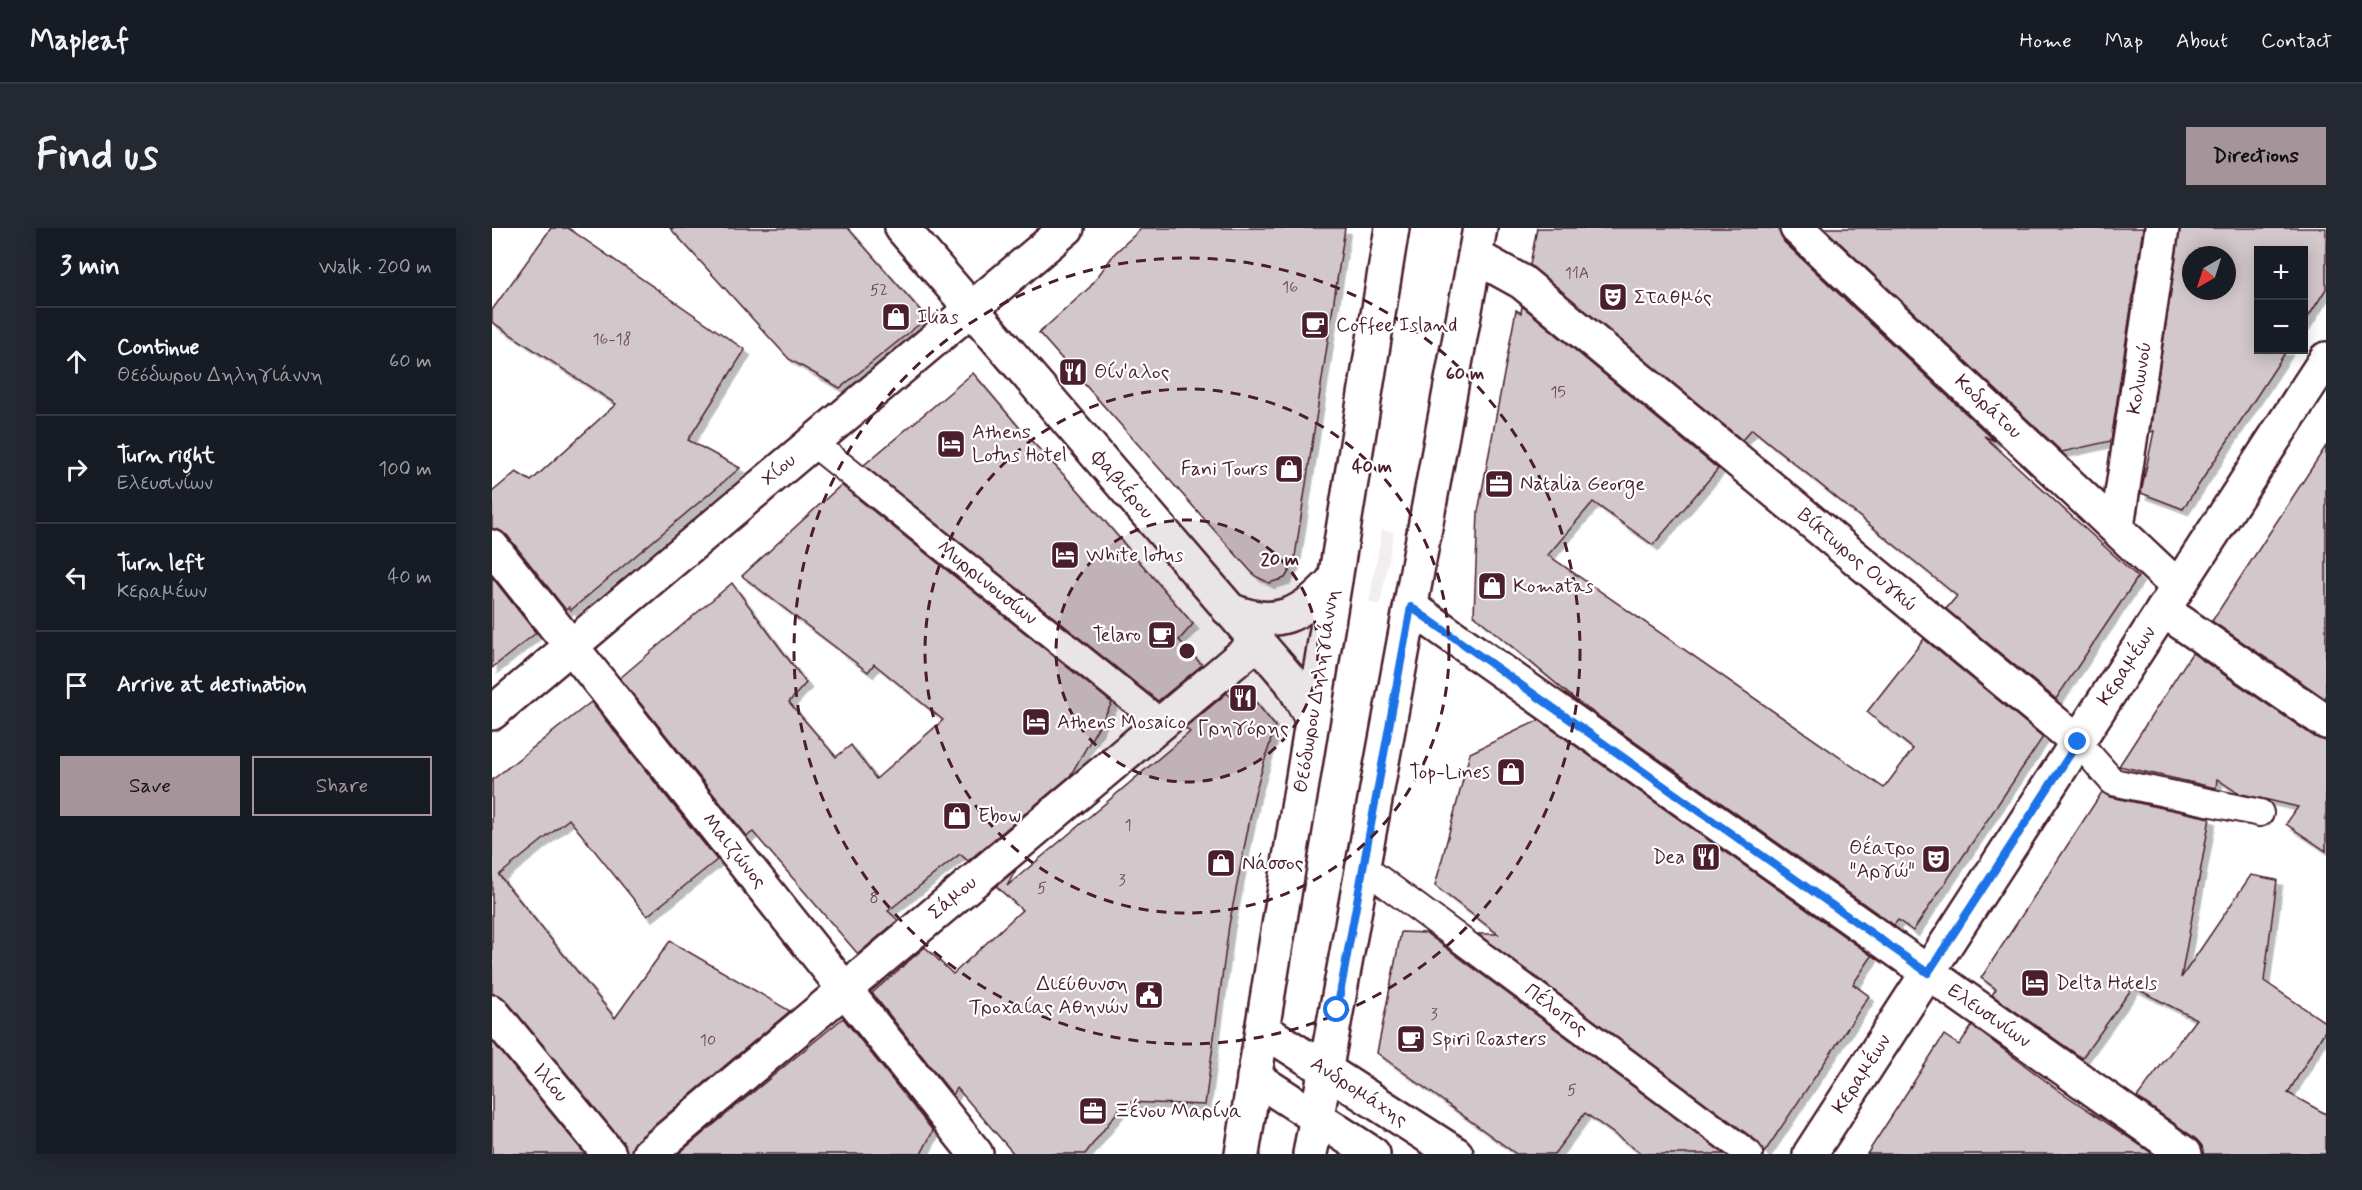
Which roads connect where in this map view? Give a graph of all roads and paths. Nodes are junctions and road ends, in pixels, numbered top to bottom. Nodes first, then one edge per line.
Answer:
1 (902, 228) edge
2 (1067, 228) edge
3 (1392, 228) edge
4 (1797, 228) edge
5 (2162, 228) edge
6 (1477, 242) edge
7 (971, 309) junction
8 (2326, 359) edge
9 (812, 442) junction
10 (2117, 527) junction
11 (492, 547) edge
12 (1335, 579) junction
13 (2171, 598) junction
14 (1411, 607) junction
15 (1228, 609) junction
16 (1258, 642) junction
17 (571, 646) junction
18 (492, 713) edge
19 (1312, 718) junction
20 (2326, 722) edge
21 (1161, 723) junction
22 (2078, 742) junction
23 (2260, 813) dead end
24 (1363, 867) junction
25 (1928, 973) junction
26 (844, 989) junction
27 (492, 1012) edge
28 (1262, 1029) junction
29 (1326, 1071) junction
30 (1254, 1077) junction
31 (1317, 1118) junction
32 (963, 1148) edge
33 (609, 1154) edge
34 (649, 1154) edge
35 (1242, 1154) edge
36 (1310, 1154) edge
37 (1373, 1154) edge
38 (1456, 1154) edge
39 (1749, 1154) edge
40 (1810, 1154) edge
41 (2185, 1154) edge

1 - 7 street, Φαβιέρου
2 - 7 street, Χίου
3 - 12 street, Θεόδωρου Δηληγιάννη
4 - 10 street, Κοδράτου
5 - 10 street, Κολωνού
6 - 14 street
6 - 22 street, Βίκτωρος Ουγκώ
7 - 9 street, Χίου
7 - 15 street, Φαβιέρου
8 - 13 street, Κεραμέων
9 - 17 street, Χίου
9 - 21 lane, Μυρρινουσίων
10 - 13 street, Κοδράτου
11 - 17 street, Μαιζώνος
12 - 15 street
12 - 19 street, Θεόδωρου Δηληγιάννη
13 - 20 street, Κοδράτου
13 - 22 street, Κεραμέων
14 - 24 street
14 - 25 street, Ελευσινίων
15 - 16 street, Φαβιέρου
16 - 19 street, Φαβιέρου
16 - 21 street, Σάμου
17 - 18 street, Χίου
17 - 26 street, Μαιζώνος
19 - 28 street, Θεόδωρου Δηληγιάννη
21 - 26 street, Σάμου
22 - 23 lane, Βίκτωρος Ουγκώ
22 - 25 street, Κεραμέων
24 - 29 street
24 - 39 lane, Πέλοπος
25 - 40 street, Κεραμέων
25 - 41 street, Ελευσινίων
26 - 32 street, Μαιζώνος
26 - 34 street, Σάμου
27 - 33 street, Ιλίου
28 - 29 street, Ανδρομάχης
28 - 30 street, Θεόδωρου Δηληγιάννη
29 - 31 street
29 - 38 street, Ανδρομάχης
30 - 31 street
30 - 35 street, Θεόδωρου Δηληγιάννη
31 - 36 street
31 - 37 street

